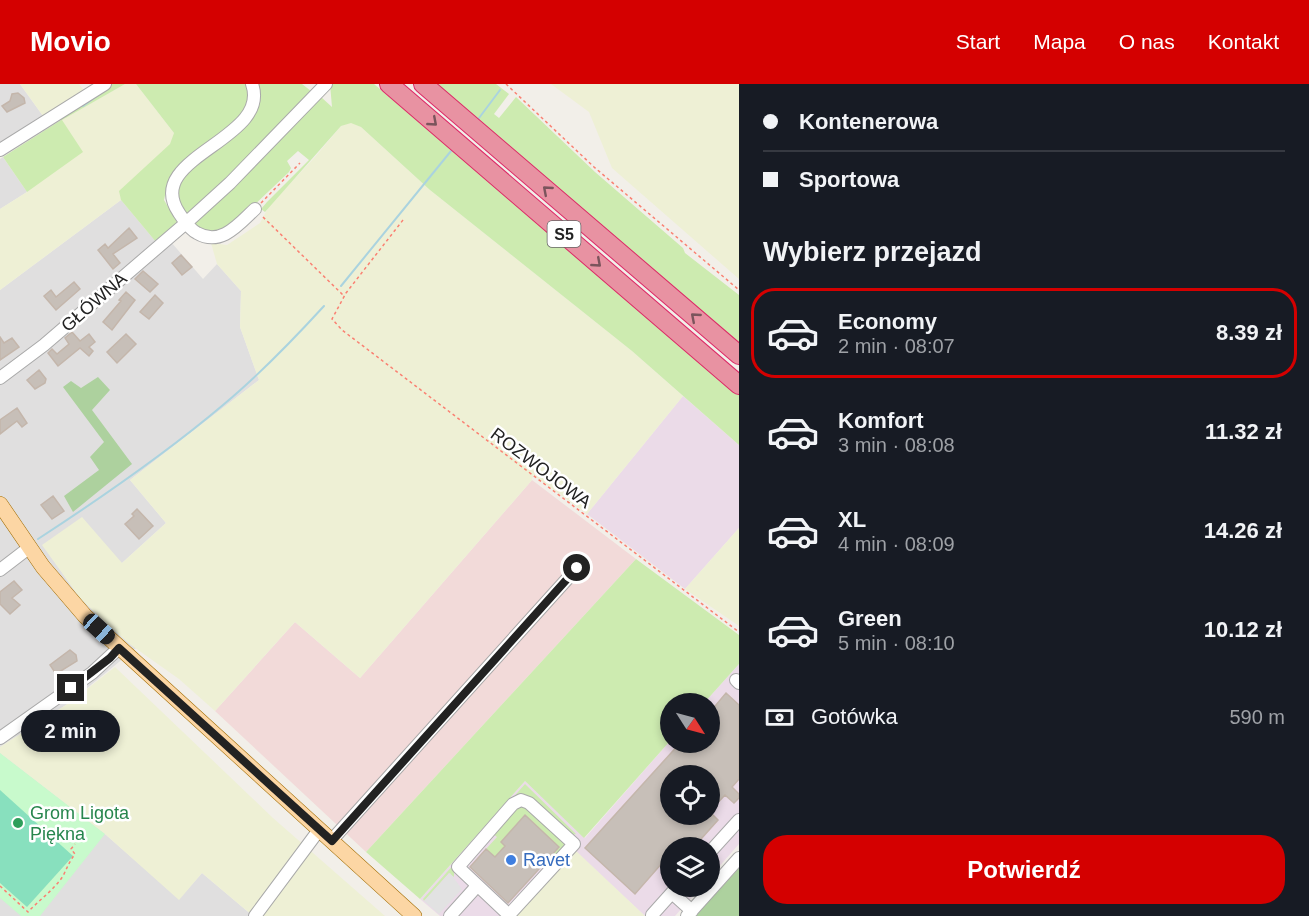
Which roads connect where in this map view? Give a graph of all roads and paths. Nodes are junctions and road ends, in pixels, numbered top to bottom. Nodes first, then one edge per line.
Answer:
1 (105, 84) edge
2 (252, 84) edge
3 (389, 84) edge
4 (423, 84) edge
5 (506, 84) edge
6 (322, 88) edge
7 (0, 150) edge
8 (300, 163) dead end
9 (255, 209) junction
10 (403, 220) dead end
11 (186, 223) junction
12 (739, 290) edge
13 (344, 296) junction
14 (739, 355) edge
15 (0, 378) edge
16 (739, 386) edge
17 (0, 504) edge
18 (30, 548) junction
19 (577, 568) dead end
20 (0, 570) edge
21 (739, 632) edge
22 (119, 648) junction
23 (0, 738) edge
24 (739, 820) edge
25 (319, 830) junction
26 (332, 841) junction
27 (720, 841) edge
28 (75, 844) dead end
29 (739, 858) edge
30 (0, 886) edge
31 (477, 886) junction
32 (669, 897) edge
33 (679, 897) edge
34 (689, 914) edge
35 (652, 915) edge
36 (255, 916) edge
37 (414, 916) edge
38 (450, 916) edge
39 (509, 916) edge

1 - 7 street
2 - 11 street
3 -> 16 highway, S5
14 -> 4 highway, S5
5 - 12 path
6 - 11 street, GŁÓWNA
8 - 9 path
9 - 11 street
9 - 13 path
10 - 13 path
11 - 15 street, GŁÓWNA
13 - 21 path, ROZWOJOWA
17 - 18 main road
18 - 20 street
18 - 22 main road
19 - 26 street
22 - 23 street
22 - 25 main road
24 - 27 street
25 - 26 main road
25 - 36 street
26 - 37 main road
28 - 30 path
29 - 34 street
31 - 38 street
31 - 39 street
31 - 39 street
32 - 35 street
33 - 34 street

